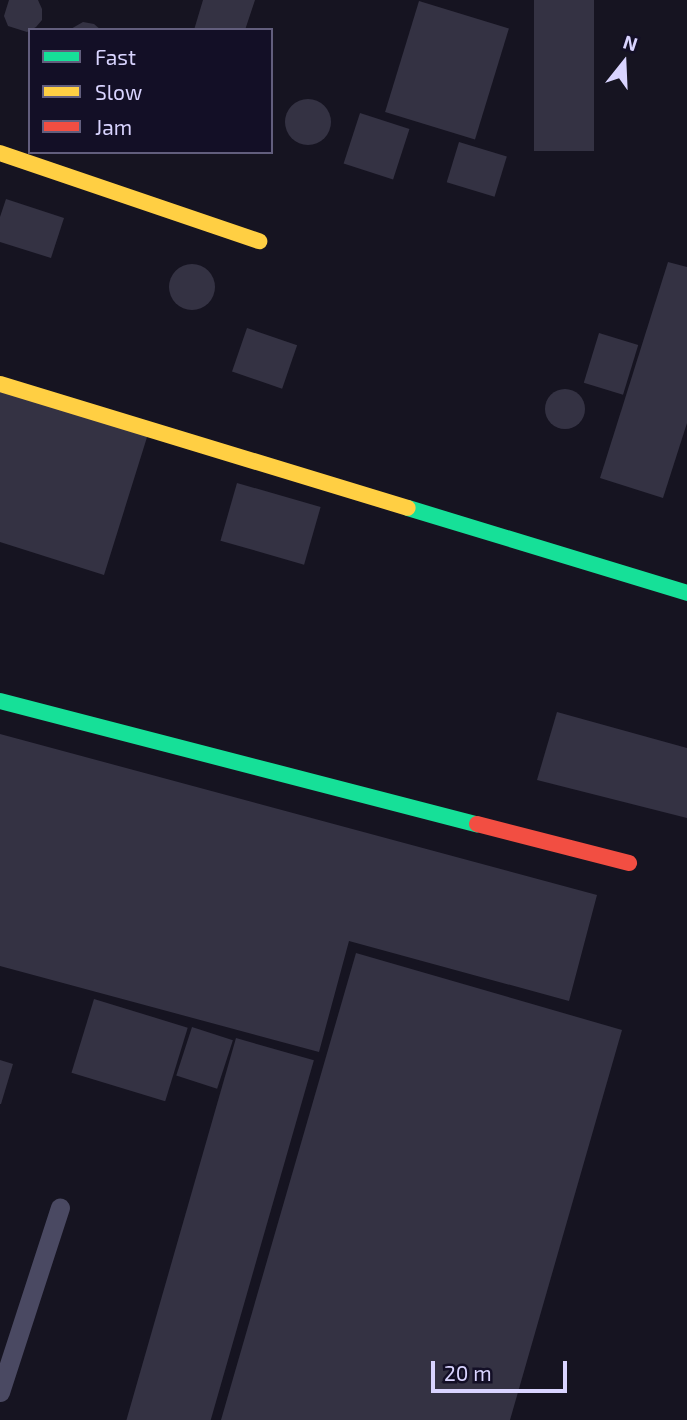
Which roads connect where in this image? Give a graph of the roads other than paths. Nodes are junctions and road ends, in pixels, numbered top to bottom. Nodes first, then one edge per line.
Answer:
1 (0, 153) edge
2 (258, 241) dead end
3 (0, 384) edge
4 (687, 593) edge
5 (0, 701) edge
6 (629, 863) dead end
7 (60, 1208) dead end
8 (0, 1392) edge

1 - 2 street
3 - 4 street
5 - 6 street
7 - 8 lane

